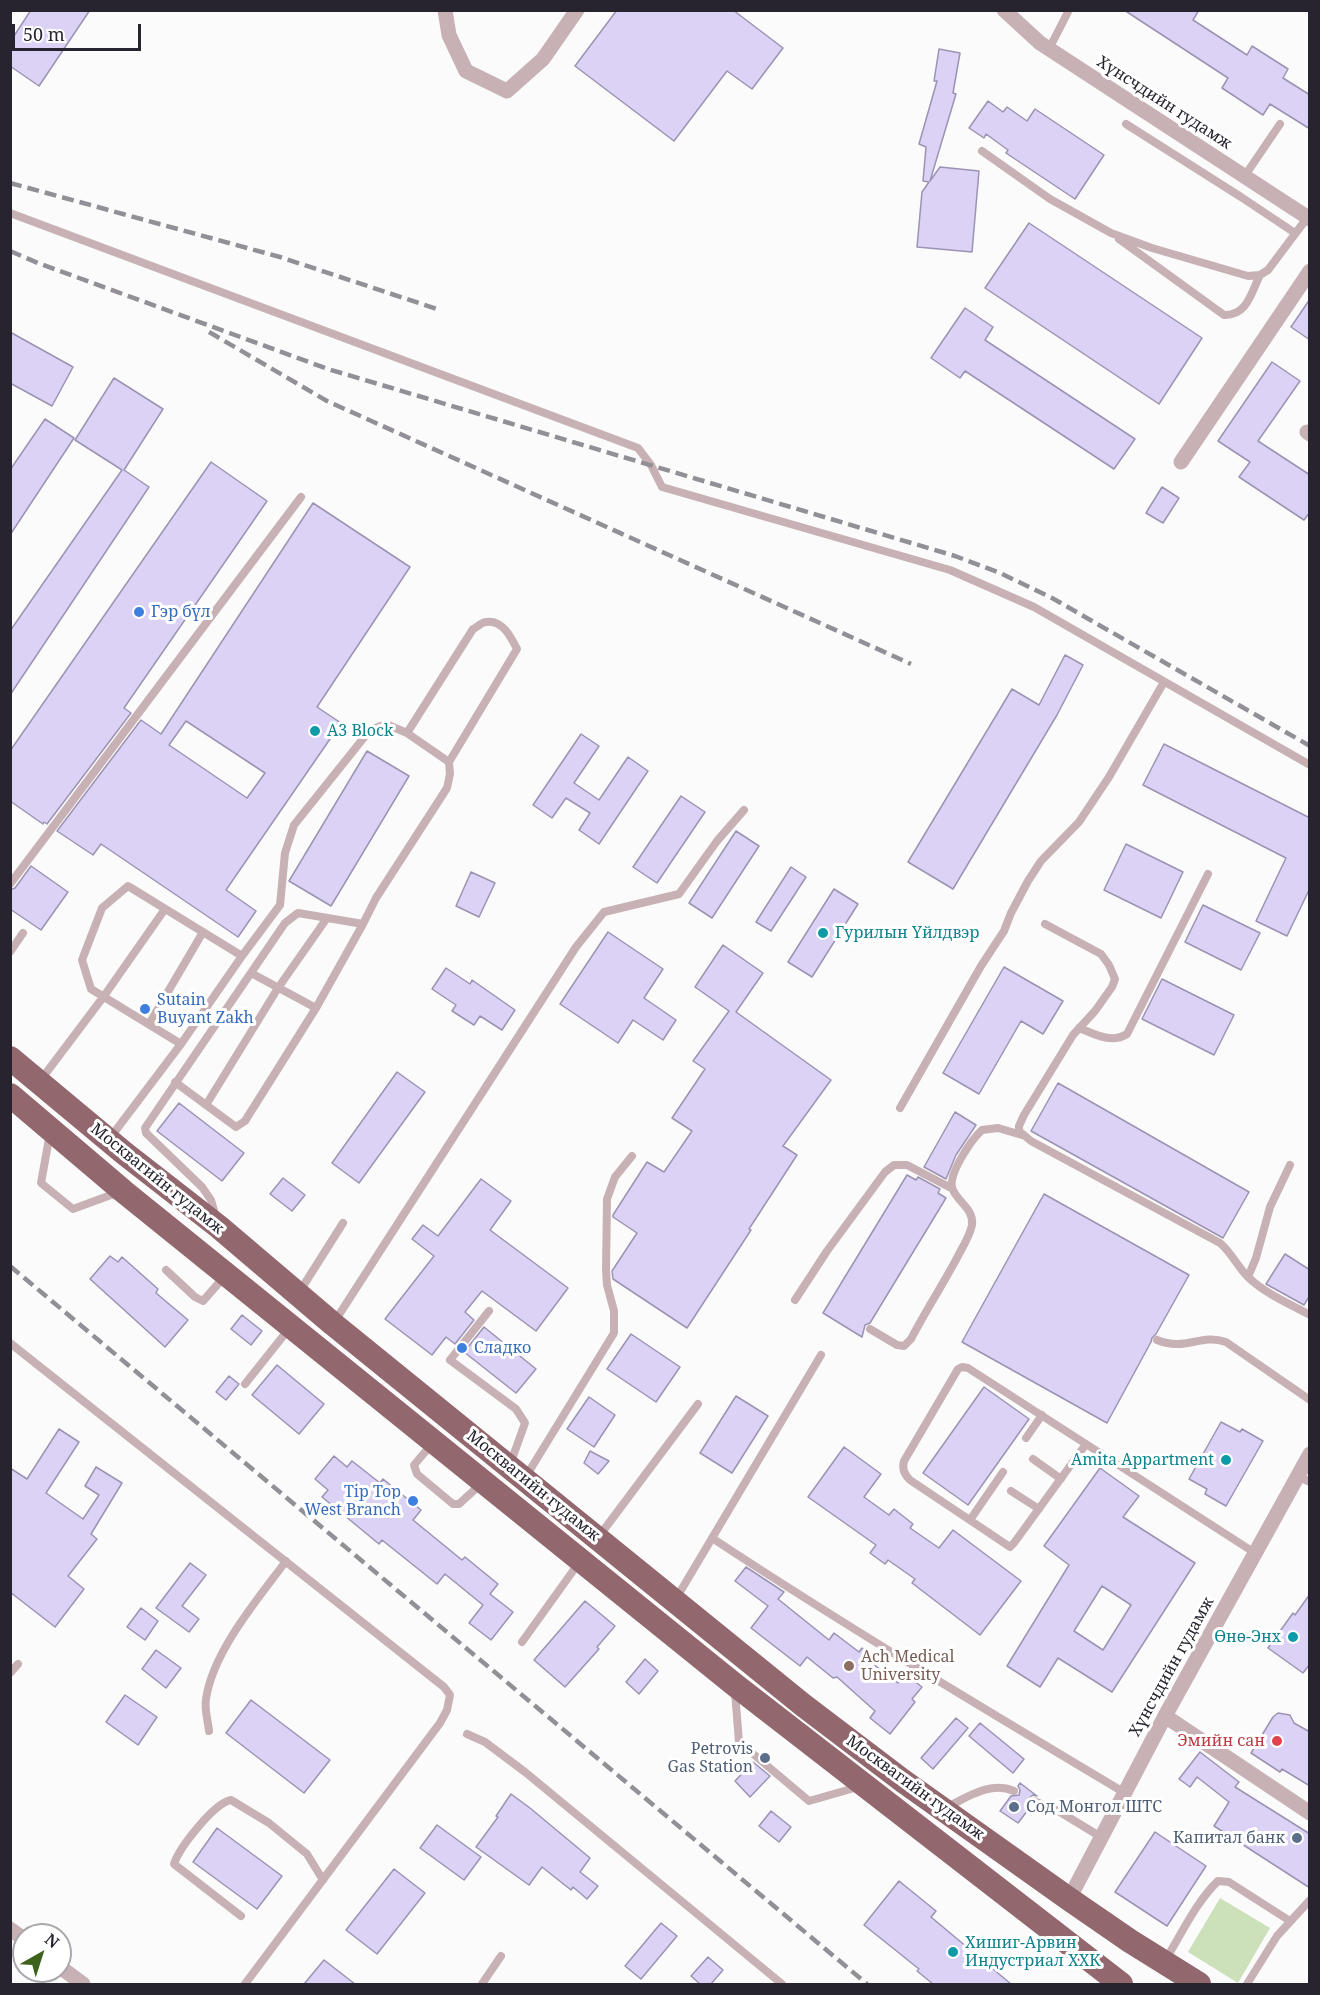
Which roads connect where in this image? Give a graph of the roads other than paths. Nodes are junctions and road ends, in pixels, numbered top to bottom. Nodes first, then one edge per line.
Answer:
1 (445, 10) edge
2 (577, 10) edge
3 (1004, 10) edge
4 (1070, 10) edge
5 (1049, 49) junction
6 (1126, 124) dead end
7 (1280, 124) dead end
8 (982, 150) dead end
9 (1244, 177) junction
10 (10, 213) edge
11 (1308, 218) edge
12 (1111, 233) junction
13 (1295, 233) junction
14 (1310, 271) edge
15 (1260, 275) junction
16 (1180, 462) dead end
17 (301, 497) dead end
18 (1164, 682) junction
19 (407, 733) junction
20 (449, 762) junction
21 (1310, 765) edge
22 (744, 810) dead end
23 (1208, 874) dead end
24 (10, 884) edge
25 (165, 909) junction
26 (327, 918) junction
27 (363, 924) junction
28 (1045, 924) dead end
29 (203, 932) junction
30 (23, 933) dead end
31 (10, 952) edge
32 (242, 957) junction
33 (251, 973) junction
34 (278, 988) junction
35 (104, 996) junction
36 (316, 1008) junction
37 (149, 1024) junction
38 (1079, 1028) junction
39 (181, 1044) junction
40 (10, 1058) edge
41 (39, 1082) junction
42 (175, 1082) junction
43 (10, 1095) edge
44 (206, 1105) junction
45 (900, 1108) dead end
46 (50, 1128) junction
47 (1023, 1136) junction
48 (108, 1141) junction
49 (632, 1156) dead end
50 (1290, 1165) dead end
51 (951, 1188) junction
52 (123, 1191) junction
53 (343, 1223) dead end
54 (219, 1227) junction
55 (166, 1270) dead end
56 (226, 1274) junction
57 (1248, 1277) junction
58 (298, 1295) junction
59 (795, 1300) dead end
60 (489, 1311) dead end
61 (1310, 1315) edge
62 (333, 1324) junction
63 (291, 1327) junction
64 (870, 1329) dead end
65 (1157, 1340) dead end
66 (10, 1343) edge
67 (821, 1355) dead end
68 (245, 1384) dead end
69 (1310, 1400) edge
70 (698, 1404) dead end
71 (1042, 1415) junction
72 (1026, 1438) dead end
73 (434, 1442) junction
74 (1086, 1444) junction
75 (1310, 1454) edge
76 (1033, 1459) dead end
77 (1002, 1472) dead end
78 (517, 1473) junction
79 (1061, 1479) junction
80 (1303, 1479) edge
81 (484, 1482) junction
82 (1011, 1491) dead end
83 (1039, 1509) junction
84 (970, 1520) junction
85 (597, 1538) junction
86 (712, 1538) junction
87 (1254, 1553) junction
88 (286, 1561) junction
89 (581, 1561) junction
90 (675, 1601) junction
91 (522, 1642) dead end
92 (18, 1664) dead end
93 (10, 1673) edge
94 (735, 1685) junction
95 (1165, 1716) junction
96 (209, 1731) dead end
97 (467, 1734) dead end
98 (864, 1785) junction
99 (1014, 1791) dead end
100 (1125, 1792) junction
101 (1034, 1801) dead end
102 (943, 1809) junction
103 (1310, 1813) edge
104 (1101, 1837) junction
105 (323, 1880) junction
106 (1069, 1899) junction
107 (1310, 1900) edge
108 (241, 1916) dead end
109 (1290, 1921) junction
110 (501, 1956) dead end
111 (1164, 1963) junction
112 (245, 1984) edge
113 (482, 1984) edge
114 (782, 1984) edge
115 (1121, 1984) edge
116 (1199, 1984) edge
117 (1247, 1984) edge

1 - 2 street
3 - 5 street, Хүнсчдийн гудамж
4 - 5 lane
5 - 9 street, Хүнсчдийн гудамж
6 - 13 lane
7 - 9 lane
8 - 12 lane
9 - 11 street, Хүнсчдийн гудамж
10 - 18 lane
11 - 13 lane
12 - 15 lane
12 - 15 lane
13 - 15 lane
14 - 16 street
17 - 24 lane
18 - 21 lane
18 - 45 lane
19 - 20 lane
19 - 20 lane
19 - 32 lane
20 - 27 lane
22 - 62 lane
23 - 38 lane
25 - 29 lane
25 - 35 lane
25 - 35 lane
26 - 27 lane
26 - 33 lane
26 - 34 lane
27 - 36 lane
28 - 38 lane
29 - 32 lane
29 - 37 lane
30 - 31 lane
32 - 39 lane
33 - 34 lane
33 - 42 lane
34 - 36 lane
34 - 44 lane
35 - 37 lane
35 - 41 lane
36 - 44 lane
37 - 39 lane
38 - 47 lane
39 - 48 lane
40 - 41 highway, Москвагийн гудамж
41 - 48 highway, Москвагийн гудамж
42 - 44 lane
42 - 54 lane
43 - 46 highway, Москвагийн гудамж
46 - 52 highway, Москвагийн гудамж
46 - 52 lane
47 - 51 lane
47 - 57 lane
48 - 54 highway, Москвагийн гудамж
49 - 78 lane
50 - 57 lane
51 - 59 lane
51 - 64 lane
52 - 56 highway, Москвагийн гудамж
53 - 58 lane
54 - 58 highway, Москвагийн гудамж
55 - 56 lane
56 - 63 highway, Москвагийн гудамж
57 - 61 lane
58 - 62 highway, Москвагийн гудамж
60 - 78 lane
62 - 78 highway, Москвагийн гудамж
63 - 68 lane
63 - 73 highway, Москвагийн гудамж
65 - 69 lane
66 - 88 lane
67 - 86 lane
70 - 85 lane
71 - 72 lane
71 - 74 lane
71 - 84 lane
73 - 81 highway, Москвагийн гудамж
73 - 81 lane
74 - 79 lane
74 - 87 lane
75 - 80 street, Хүнсчдийн гудамж
76 - 79 lane
77 - 84 lane
78 - 85 highway, Москвагийн гудамж
79 - 83 lane
80 - 87 street, Хүнсчдийн гудамж
81 - 89 highway, Москвагийн гудамж
82 - 83 lane
83 - 84 lane
85 - 90 highway, Москвагийн гудамж
86 - 90 lane
86 - 100 lane
87 - 95 street, Хүнсчдийн гудамж
88 - 96 lane
88 - 105 lane
89 - 91 lane
89 - 94 highway, Москвагийн гудамж
90 - 102 highway, Москвагийн гудамж
92 - 93 lane
94 - 98 highway, Москвагийн гудамж
94 - 98 lane
95 - 100 street, Хүнсчдийн гудамж
95 - 103 street
97 - 114 lane
98 - 115 highway, Москвагийн гудамж
99 - 102 lane
100 - 104 street, Хүнсчдийн гудамж
101 - 104 lane
102 - 106 highway, Москвагийн гудамж
104 - 106 street, Хүнсчдийн гудамж
105 - 108 lane
105 - 112 lane
106 - 111 highway, Москвагийн гудамж
107 - 109 lane
109 - 111 lane
109 - 117 lane
110 - 113 lane
111 - 116 highway, Москвагийн гудамж

